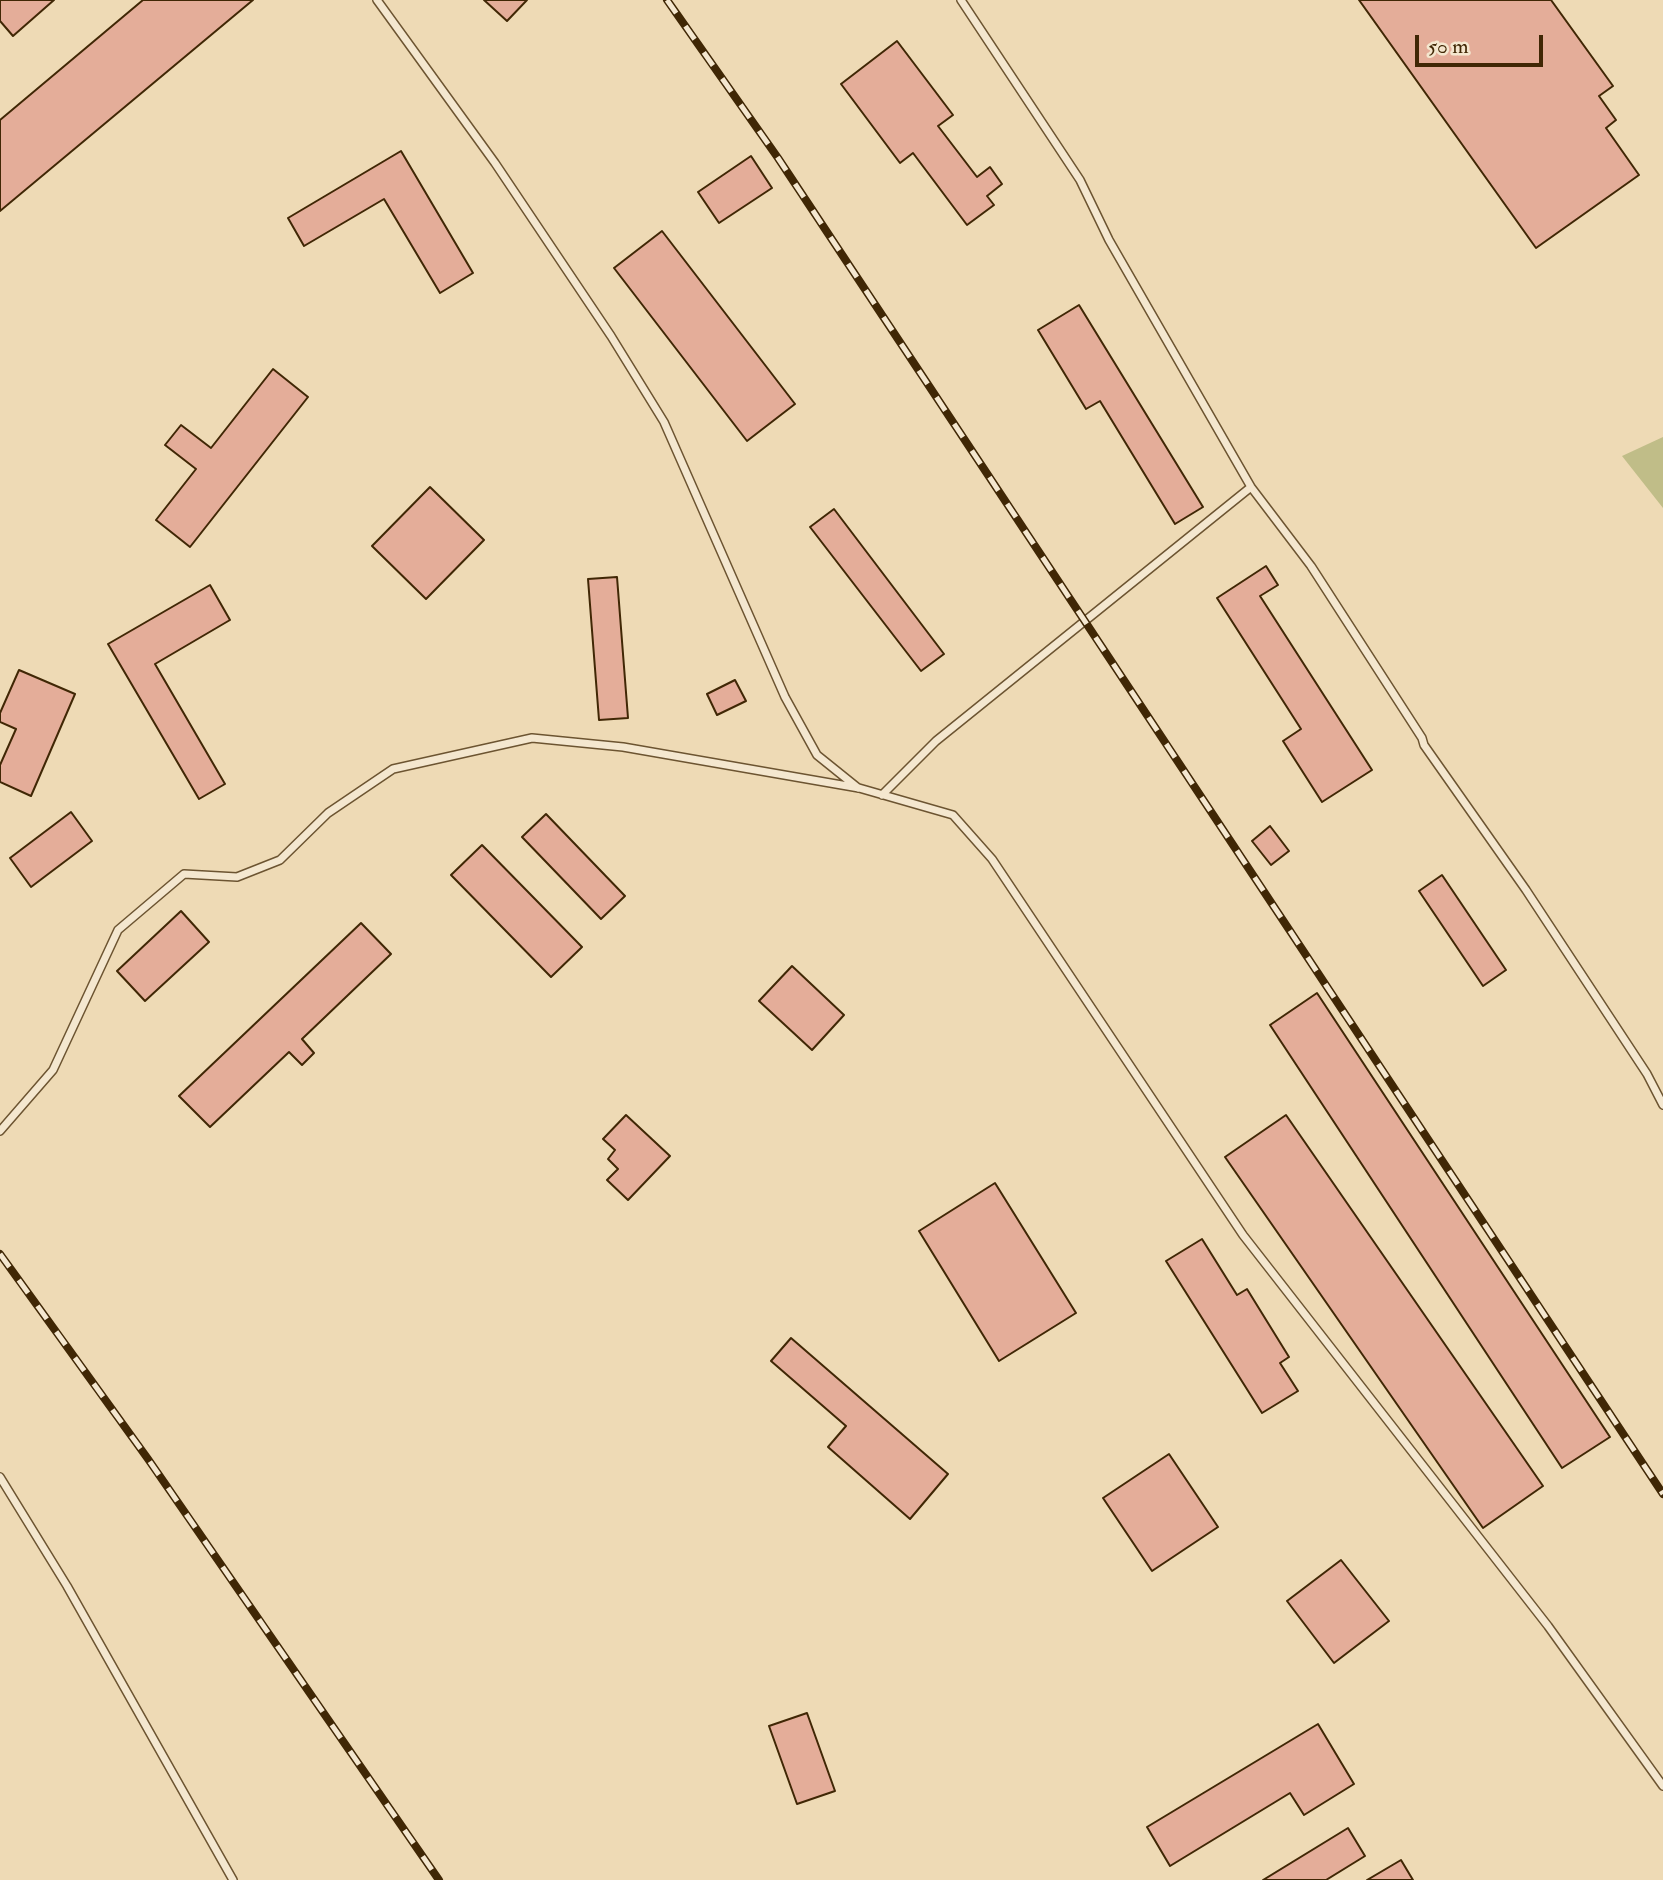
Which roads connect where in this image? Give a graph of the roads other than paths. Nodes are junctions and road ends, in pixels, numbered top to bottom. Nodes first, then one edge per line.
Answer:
1 (377, 0) edge
2 (961, 0) edge
3 (1251, 487) junction
4 (859, 788) junction
5 (882, 795) junction
6 (1663, 1105) edge
7 (0, 1131) edge
8 (0, 1478) edge
9 (1663, 1786) edge
10 (233, 1880) edge

1 - 4 lane
2 - 3 lane
3 - 5 lane
3 - 6 lane
4 - 5 lane
4 - 7 lane
5 - 9 lane
8 - 10 lane

